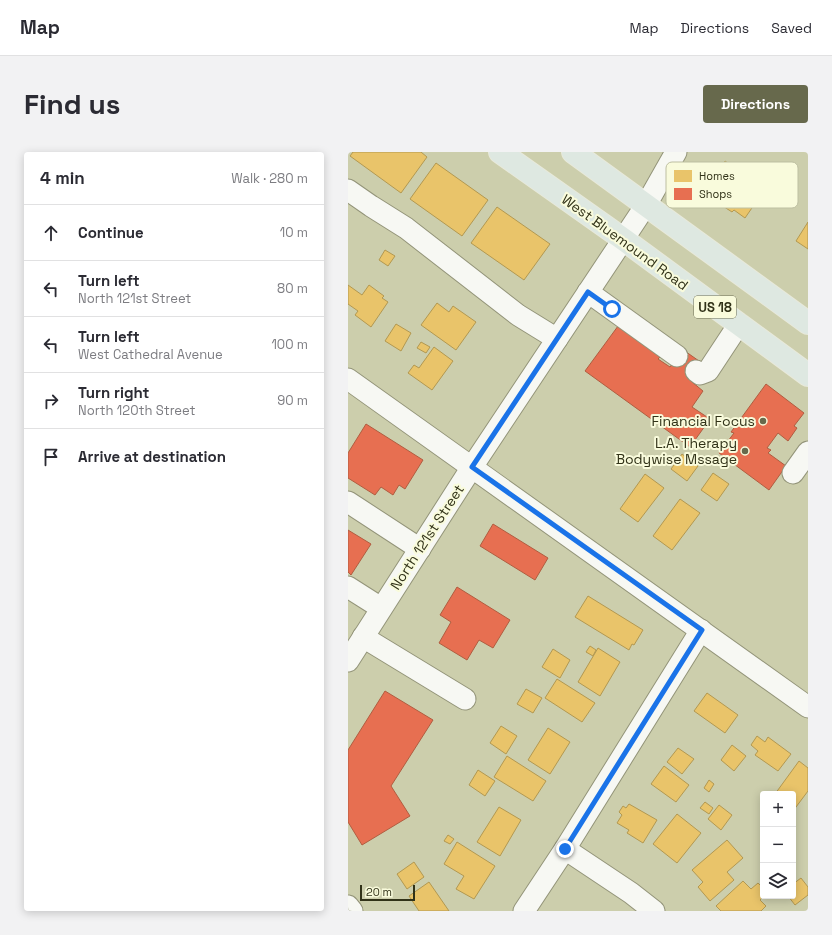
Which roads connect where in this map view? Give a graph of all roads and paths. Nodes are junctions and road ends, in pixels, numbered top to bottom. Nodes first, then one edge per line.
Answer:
1 (500, 152) edge
2 (573, 152) edge
3 (676, 152) edge
4 (670, 162) edge
5 (666, 170) edge
6 (348, 190) edge
7 (646, 205) junction
8 (623, 239) junction
9 (588, 292) junction
10 (808, 323) edge
11 (738, 324) junction
12 (557, 338) junction
13 (677, 356) dead end
14 (696, 371) dead end
15 (808, 374) edge
16 (350, 385) edge
17 (808, 452) edge
18 (472, 467) junction
19 (793, 473) dead end
20 (348, 502) edge
21 (420, 549) junction
22 (348, 587) edge
23 (381, 608) junction
24 (702, 630) junction
25 (354, 646) edge
26 (465, 699) dead end
27 (808, 707) edge
28 (565, 849) junction
29 (348, 906) edge
30 (352, 911) edge
31 (524, 911) edge
32 (654, 911) edge

1 - 8 main road, West Bluemound Road / US 18
2 - 7 main road, US 18
3 - 4 street, North 121st Street
5 - 7 street, North 121st Street
6 - 12 street
7 - 8 street, North 121st Street
7 - 10 main road, US 18
8 - 9 street, North 121st Street
8 - 11 main road, West Bluemound Road / US 18
9 - 12 street, North 121st Street
9 - 13 street
11 - 14 street
11 - 15 main road, West Bluemound Road / US 18
12 - 18 street, North 121st Street
16 - 18 street
17 - 19 street
18 - 21 street, North 121st Street
18 - 24 street
20 - 21 street
21 - 23 street, North 121st Street
22 - 23 street
23 - 25 street, North 121st Street
24 - 27 street
24 - 28 street
25 - 26 street
28 - 31 street
28 - 32 street
29 - 30 street

